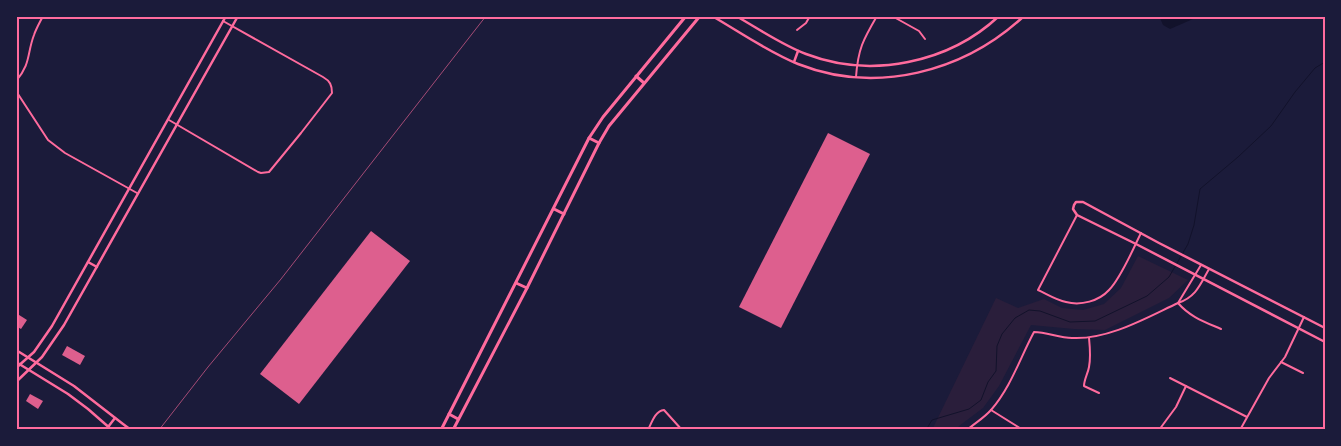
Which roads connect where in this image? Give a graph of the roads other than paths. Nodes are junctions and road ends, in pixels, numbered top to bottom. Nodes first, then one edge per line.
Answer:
1 (43, 16) edge
2 (226, 16) edge
3 (238, 16) edge
4 (686, 16) edge
5 (700, 16) edge
6 (712, 16) edge
7 (736, 16) edge
8 (810, 16) edge
9 (877, 16) edge
10 (892, 16) edge
11 (999, 16) edge
12 (1024, 16) edge
13 (223, 21) junction
14 (232, 26) junction
15 (797, 30) dead end
16 (925, 39) dead end
17 (798, 51) junction
18 (794, 62) junction
19 (857, 65) junction
20 (636, 76) junction
21 (856, 77) junction
22 (16, 81) edge
23 (644, 83) junction
24 (16, 91) edge
25 (168, 120) junction
26 (177, 124) junction
27 (589, 138) junction
28 (599, 143) junction
29 (129, 188) junction
30 (138, 193) junction
31 (554, 209) junction
32 (564, 214) junction
33 (1077, 215) junction
34 (1141, 233) junction
35 (1136, 244) junction
36 (88, 262) junction
37 (1202, 264) junction
38 (97, 267) junction
39 (1209, 268) junction
40 (1196, 275) junction
41 (1203, 279) junction
42 (516, 283) junction
43 (527, 288) junction
44 (1185, 291) junction
45 (1192, 296) junction
46 (1178, 303) junction
47 (1304, 317) junction
48 (1325, 328) edge
49 (1221, 329) dead end
50 (1298, 329) junction
51 (1089, 338) junction
52 (1325, 342) edge
53 (16, 350) edge
54 (28, 357) junction
55 (16, 362) edge
56 (37, 362) junction
57 (1281, 362) junction
58 (20, 364) junction
59 (16, 368) edge
60 (29, 369) junction
61 (1303, 373) dead end
62 (1170, 378) dead end
63 (16, 382) edge
64 (1186, 386) junction
65 (1099, 393) dead end
66 (991, 410) junction
67 (449, 414) junction
68 (1247, 417) junction
69 (115, 418) junction
70 (458, 419) junction
71 (108, 427) junction
72 (112, 430) edge
73 (131, 430) edge
74 (441, 430) edge
75 (453, 430) edge
76 (648, 430) edge
77 (682, 430) edge
78 (967, 430) edge
79 (1023, 430) edge
80 (1159, 430) edge
81 (1240, 430) edge

1 - 22 street
2 - 13 main road
3 - 14 main road
4 - 20 main road
5 - 23 main road
6 - 18 main road
7 - 17 main road
8 - 15 street
9 - 19 street
10 - 16 street
11 - 19 main road
12 - 21 main road
13 - 14 street
13 - 25 main road
14 - 26 main road
14 - 26 street
17 - 18 main road
17 - 19 main road
18 - 21 main road
19 - 21 street
20 - 23 main road
20 - 27 main road
23 - 28 main road
24 - 29 street
25 - 26 street
25 - 29 main road
26 - 30 main road
27 - 28 main road
27 - 31 main road
28 - 32 main road
29 - 30 street
29 - 36 main road
30 - 38 main road
31 - 32 main road
31 - 42 main road
32 - 43 main road
33 - 34 main road
33 - 35 main road
33 - 35 street
34 - 35 street
34 - 37 main road
35 - 40 main road
36 - 38 main road
36 - 54 main road
37 - 39 main road
37 - 40 street
38 - 56 main road
39 - 41 street
39 - 47 main road
40 - 41 main road
40 - 44 street
41 - 45 street
41 - 50 main road
42 - 43 main road
42 - 67 main road
43 - 70 main road
44 - 45 street
44 - 46 street
45 - 46 street
46 - 49 street
46 - 51 street
47 - 48 main road
47 - 50 street
50 - 52 main road
50 - 57 street
51 - 65 street
51 - 66 street
53 - 54 main road
54 - 56 main road
54 - 58 main road
55 - 58 main road
56 - 60 main road
56 - 69 main road
57 - 61 street
57 - 68 street
58 - 59 main road
58 - 60 main road
60 - 63 main road
60 - 71 main road
62 - 64 street
64 - 68 street
64 - 80 street
66 - 78 street
66 - 79 street
67 - 70 main road
67 - 74 main road
68 - 81 street
69 - 71 main road
69 - 73 main road
70 - 75 main road
71 - 72 main road
76 - 77 street

